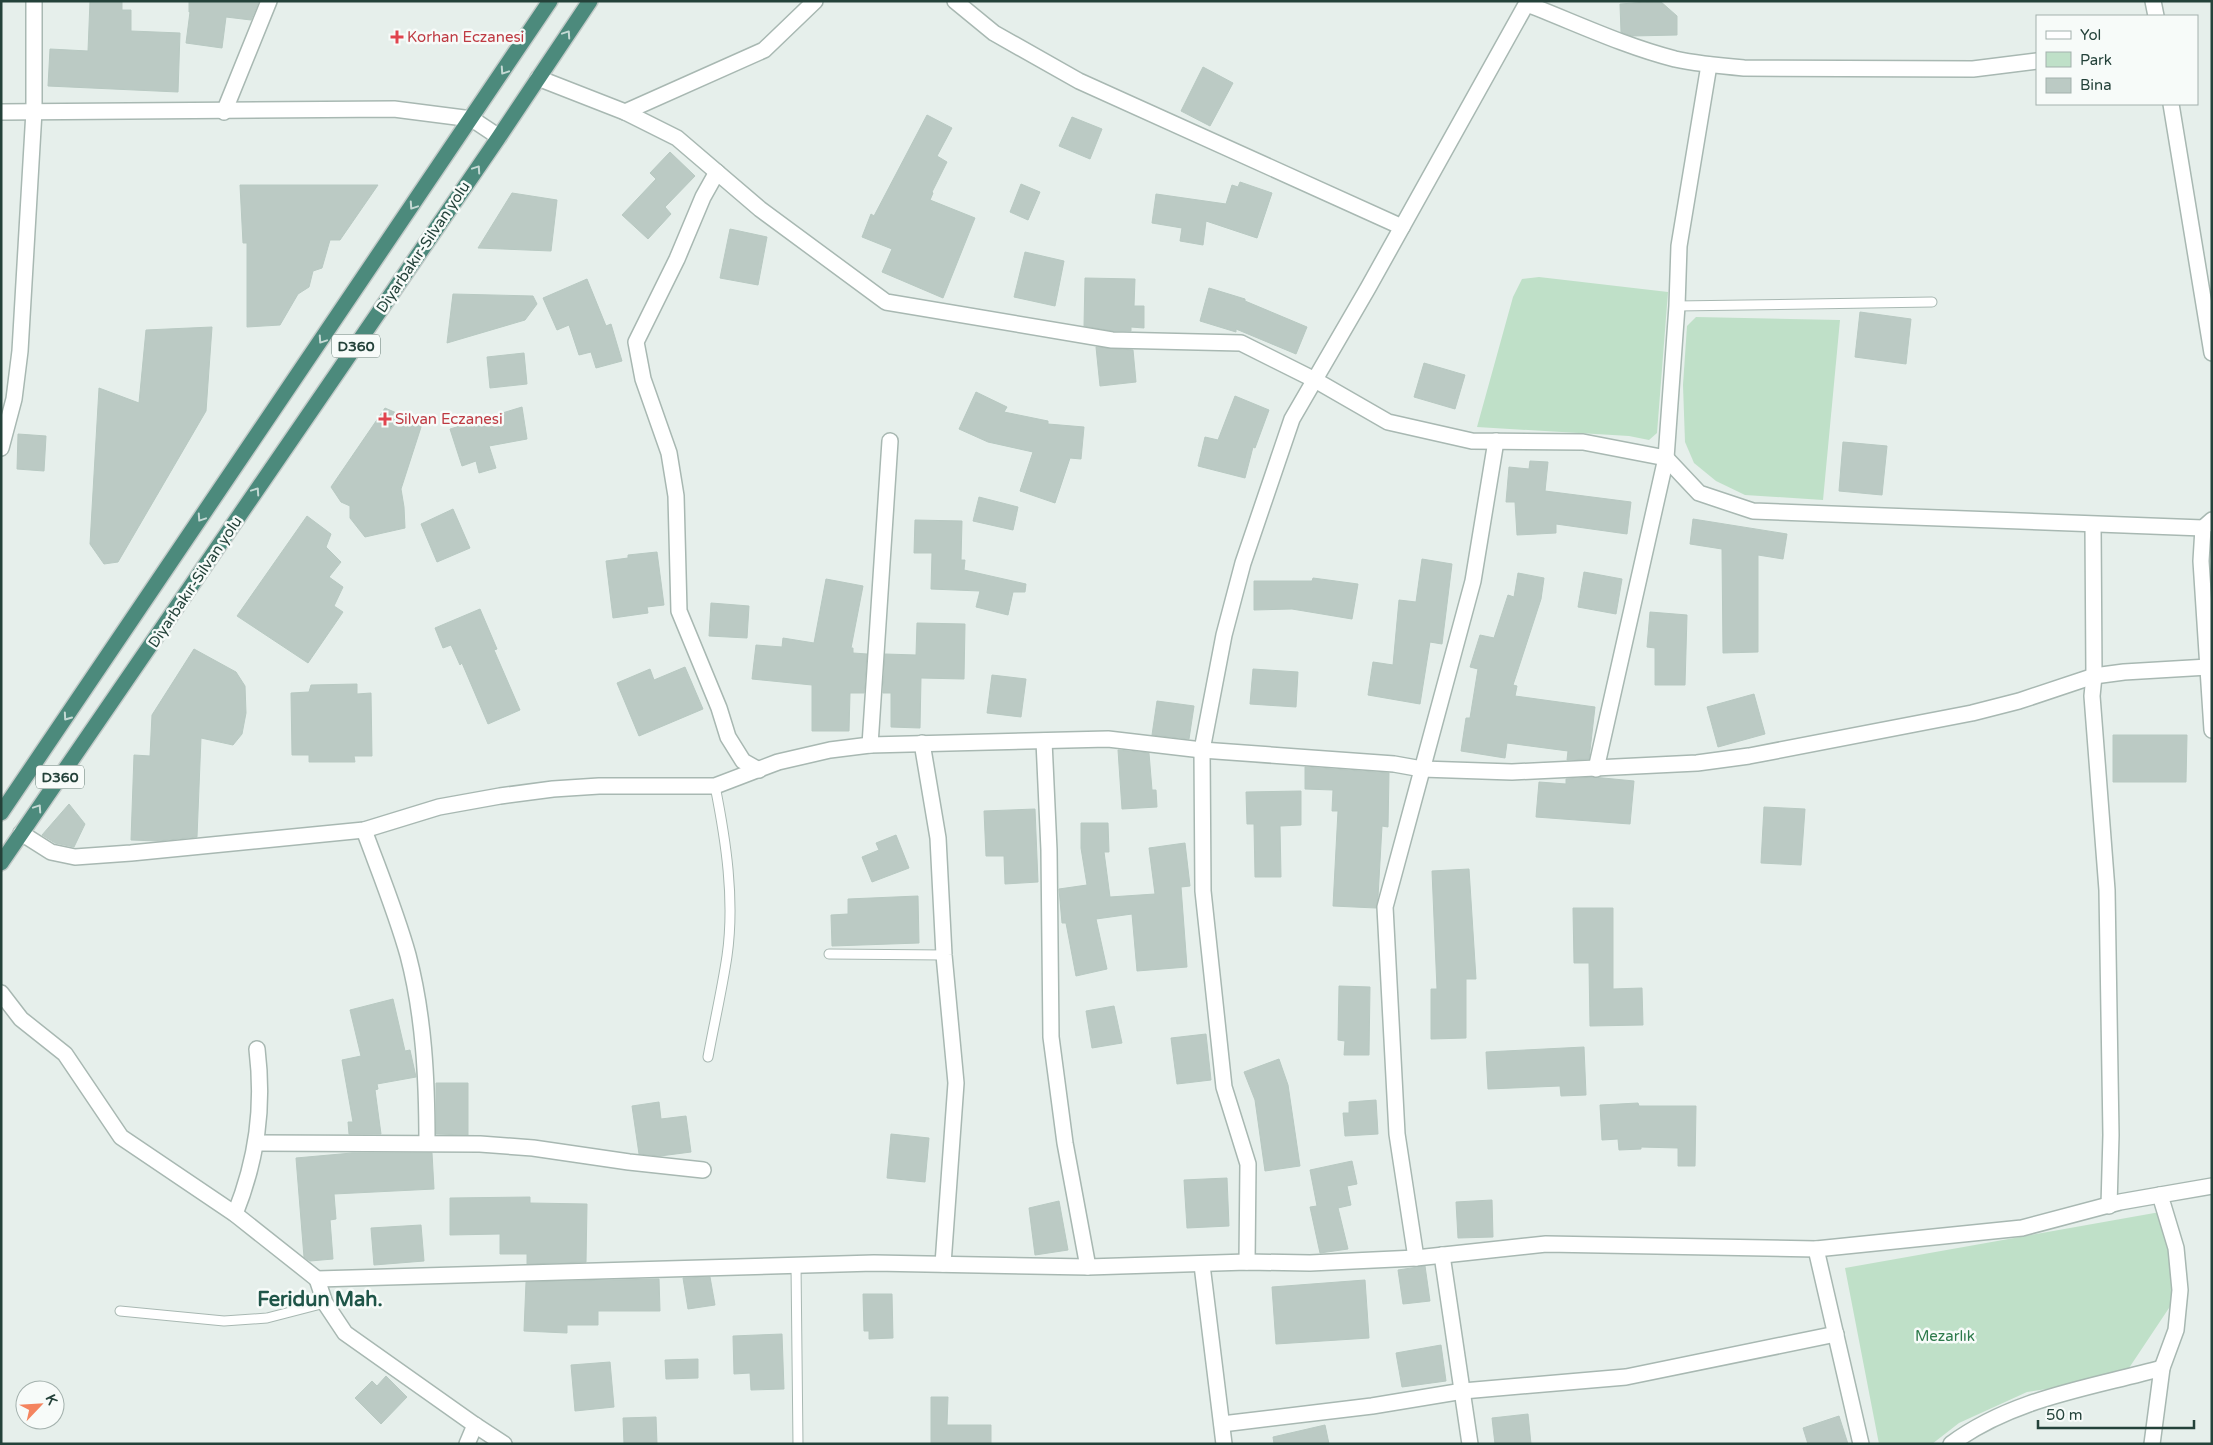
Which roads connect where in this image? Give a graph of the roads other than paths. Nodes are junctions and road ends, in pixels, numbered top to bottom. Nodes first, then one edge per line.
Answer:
1 (34, 1) edge
2 (269, 1) edge
3 (550, 1) edge
4 (590, 1) edge
5 (815, 1) edge
6 (955, 1) edge
7 (2153, 1) edge
8 (1528, 3) edge
9 (2156, 15) edge
10 (2036, 61) edge
11 (1709, 65) junction
12 (538, 78) junction
13 (2171, 105) edge
14 (34, 111) junction
15 (1, 112) edge
16 (224, 112) junction
17 (625, 112) junction
18 (472, 119) junction
19 (499, 138) junction
20 (717, 172) junction
21 (1402, 228) junction
22 (1932, 302) dead end
23 (1677, 306) junction
24 (2212, 353) edge
25 (1315, 380) junction
26 (890, 441) dead end
27 (1496, 442) junction
28 (1, 448) edge
29 (1666, 458) junction
30 (2208, 524) edge
31 (2093, 525) junction
32 (2208, 667) junction
33 (2094, 676) junction
34 (2212, 730) edge
35 (1044, 741) junction
36 (922, 743) junction
37 (870, 744) junction
38 (1202, 750) junction
39 (1422, 769) junction
40 (1596, 769) junction
41 (759, 770) junction
42 (715, 786) junction
43 (1, 812) edge
44 (364, 830) junction
45 (21, 833) junction
46 (1, 863) edge
47 (829, 954) dead end
48 (944, 955) junction
49 (1, 993) edge
50 (257, 1049) dead end
51 (708, 1057) dead end
52 (257, 1143) junction
53 (427, 1144) junction
54 (702, 1170) dead end
55 (2212, 1186) edge
56 (2160, 1195) junction
57 (2109, 1206) junction
58 (235, 1214) junction
59 (1816, 1249) junction
60 (1442, 1256) junction
61 (1416, 1258) junction
62 (1247, 1262) junction
63 (944, 1264) junction
64 (796, 1265) junction
65 (1202, 1265) junction
66 (1088, 1267) junction
67 (317, 1279) junction
68 (325, 1303) junction
69 (120, 1311) dead end
70 (1836, 1334) junction
71 (2162, 1368) junction
72 (1463, 1391) junction
73 (1222, 1424) junction
74 (475, 1426) junction
75 (467, 1444) edge
76 (504, 1444) edge
77 (798, 1444) edge
78 (1224, 1444) edge
79 (1470, 1444) edge
80 (1861, 1444) edge
81 (1951, 1444) edge
82 (2152, 1444) edge

1 - 14 street
2 - 16 street
3 -> 18 highway, Diyarbakır-Silvan yolu / D360
12 -> 4 highway, Diyarbakır-Silvan yolu / D360
5 - 17 street
6 - 21 street
7 - 9 street
8 - 11 street
8 - 21 street
10 - 11 street
11 - 23 street
12 - 17 street
12 - 19 highway, Diyarbakır-Silvan yolu / D360
13 - 24 street
14 - 15 street
14 - 16 street
14 - 28 street
16 - 18 street
17 - 20 street
18 - 19 street
18 -> 43 highway, Diyarbakır-Silvan yolu / D360
45 -> 19 highway, Diyarbakır-Silvan yolu / D360
20 - 25 street
20 - 41 street
21 - 25 street
22 - 23 lane
23 - 29 street
25 - 27 street
25 - 38 street
26 - 37 street
27 - 29 street
27 - 39 street
29 - 31 street
29 - 40 street
30 - 31 street
30 - 32 street
31 - 33 street
32 - 33 street
32 - 34 street
33 - 40 street
33 - 57 street
35 - 36 street
35 - 38 street
35 - 66 street
36 - 37 street
36 - 48 street
37 - 41 street
38 - 39 street
38 - 62 street
39 - 40 street
39 - 61 street
41 - 42 street
42 - 44 street
42 - 51 lane
44 - 45 street
44 - 53 street
45 - 46 highway, D360
47 - 48 lane
48 - 63 street
49 - 58 street
50 - 52 street
52 - 53 street
52 - 58 street
53 - 54 street
55 - 56 street
56 - 57 street
56 - 71 street
57 - 59 street
58 - 67 street
59 - 60 street
59 - 70 street
60 - 61 street
60 - 72 street
61 - 62 street
62 - 65 street
63 - 64 street
63 - 66 street
64 - 67 street
64 - 77 lane
65 - 66 street
65 - 73 street
67 - 68 street
68 - 69 lane
68 - 74 street
70 - 72 street
70 - 80 street
71 - 81 street
71 - 82 street
72 - 73 street
72 - 79 street
73 - 78 street
74 - 75 street
74 - 76 street

